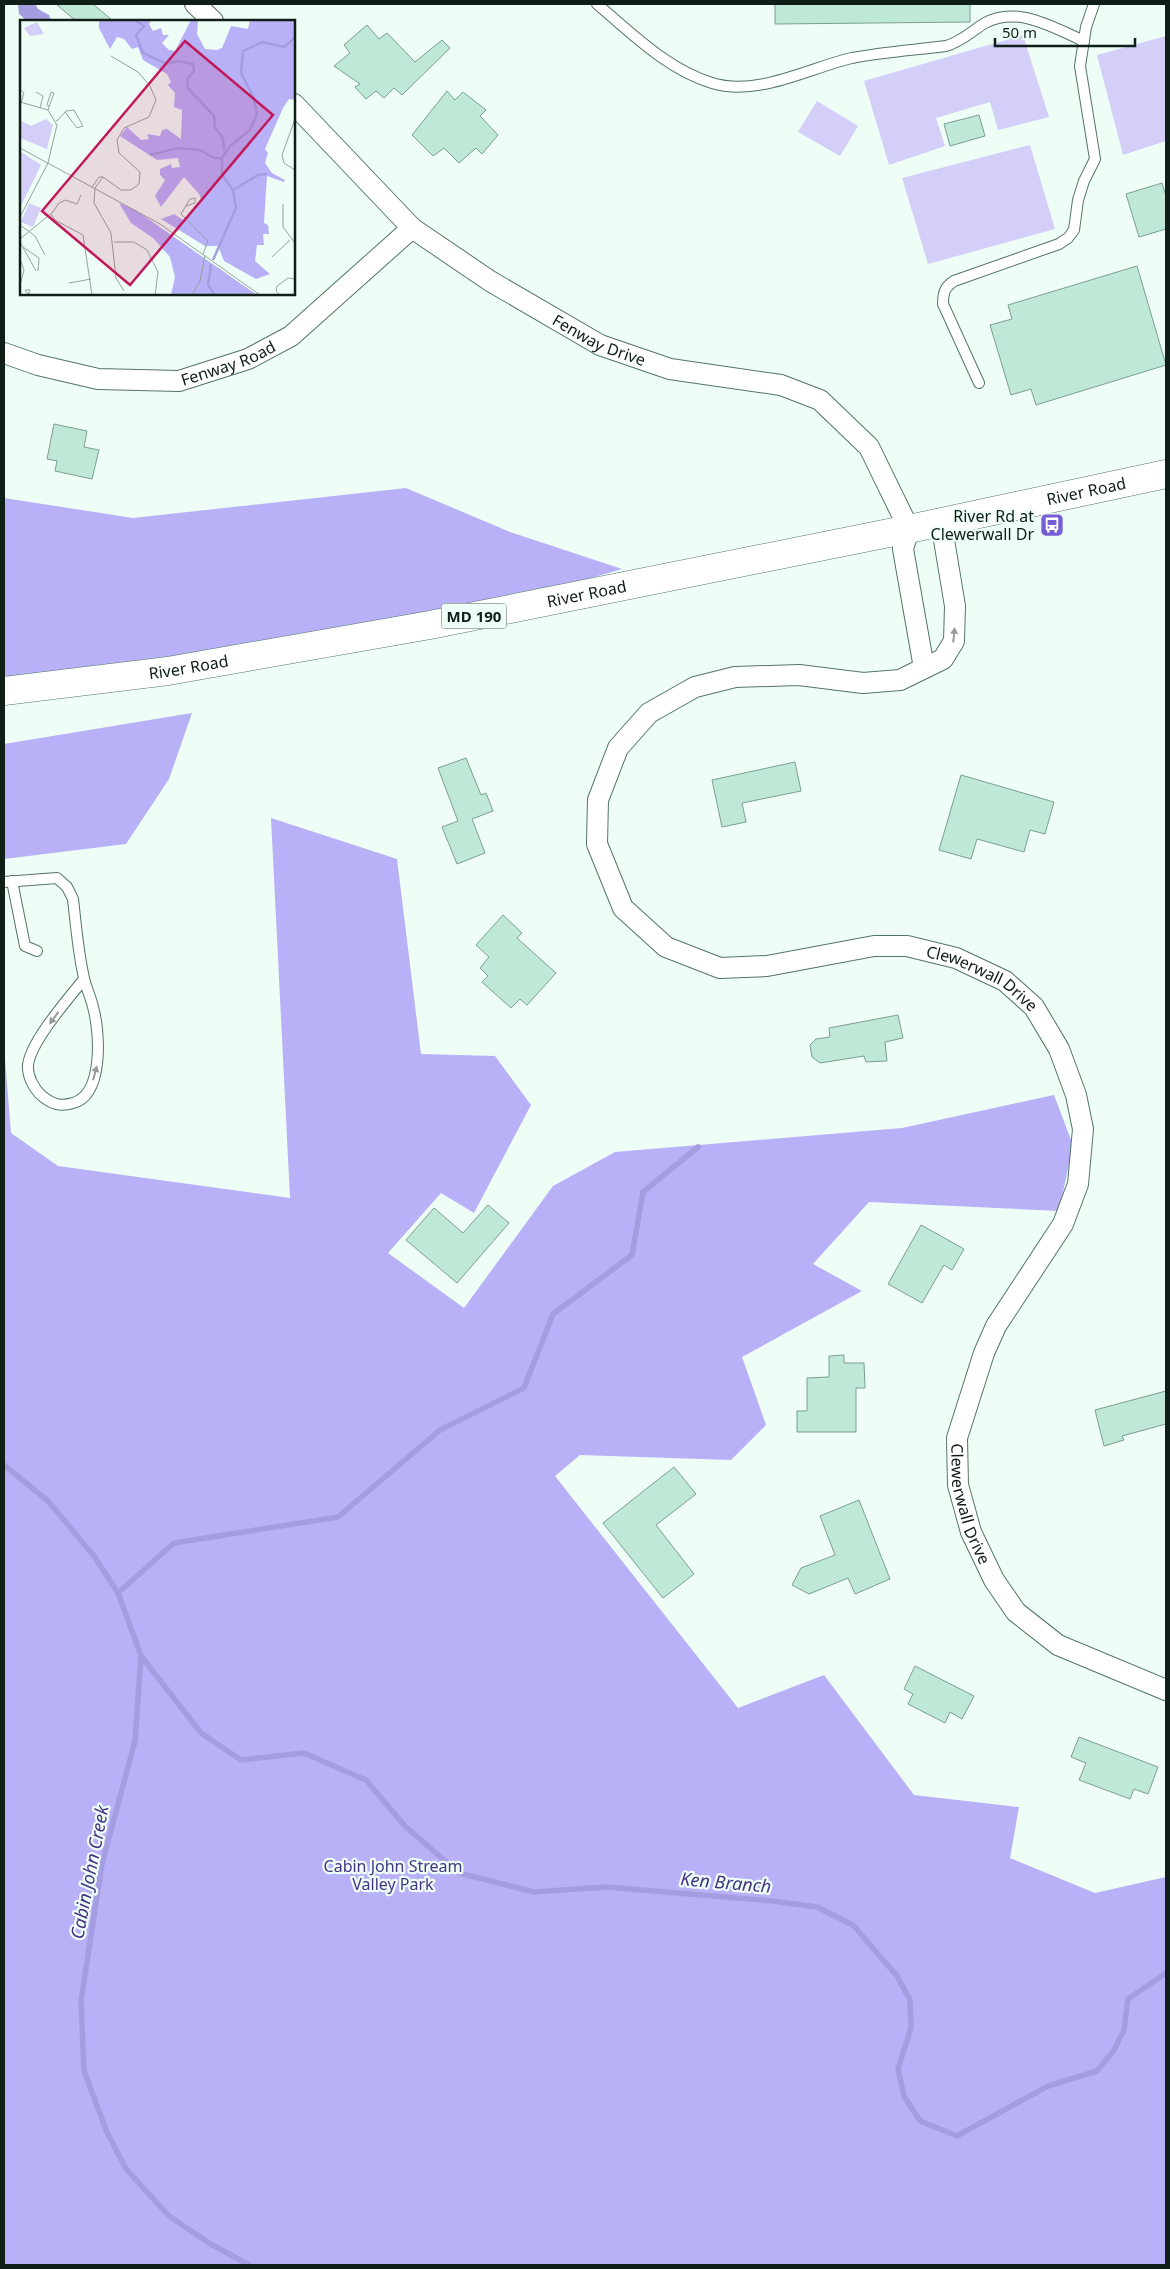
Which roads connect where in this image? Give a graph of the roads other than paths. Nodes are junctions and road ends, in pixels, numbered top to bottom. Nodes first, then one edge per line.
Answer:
1 (195, 4) edge
2 (597, 4) edge
3 (1094, 4) edge
4 (212, 20) edge
5 (1084, 41) junction
6 (295, 105) edge
7 (412, 228) junction
8 (4, 354) edge
9 (979, 383) dead end
10 (1166, 474) edge
11 (941, 522) junction
12 (909, 529) junction
13 (924, 668) junction
14 (4, 691) edge
15 (8, 882) edge
16 (37, 951) dead end
17 (84, 979) junction
18 (1166, 1690) edge

1 - 4 street
2 - 5 lane
3 - 5 lane
5 - 9 lane
6 - 7 street, Fenway Drive
7 - 8 street, Fenway Road
7 - 12 street, Fenway Drive
10 - 11 main road, River Road / MD 190
11 - 12 main road, River Road / MD 190
13 -> 11 street, Clewerwall Drive
12 - 13 street
12 - 14 main road, River Road / MD 190
13 - 18 street, Clewerwall Drive
15 - 16 lane
15 - 17 lane
17 -> 17 lane

